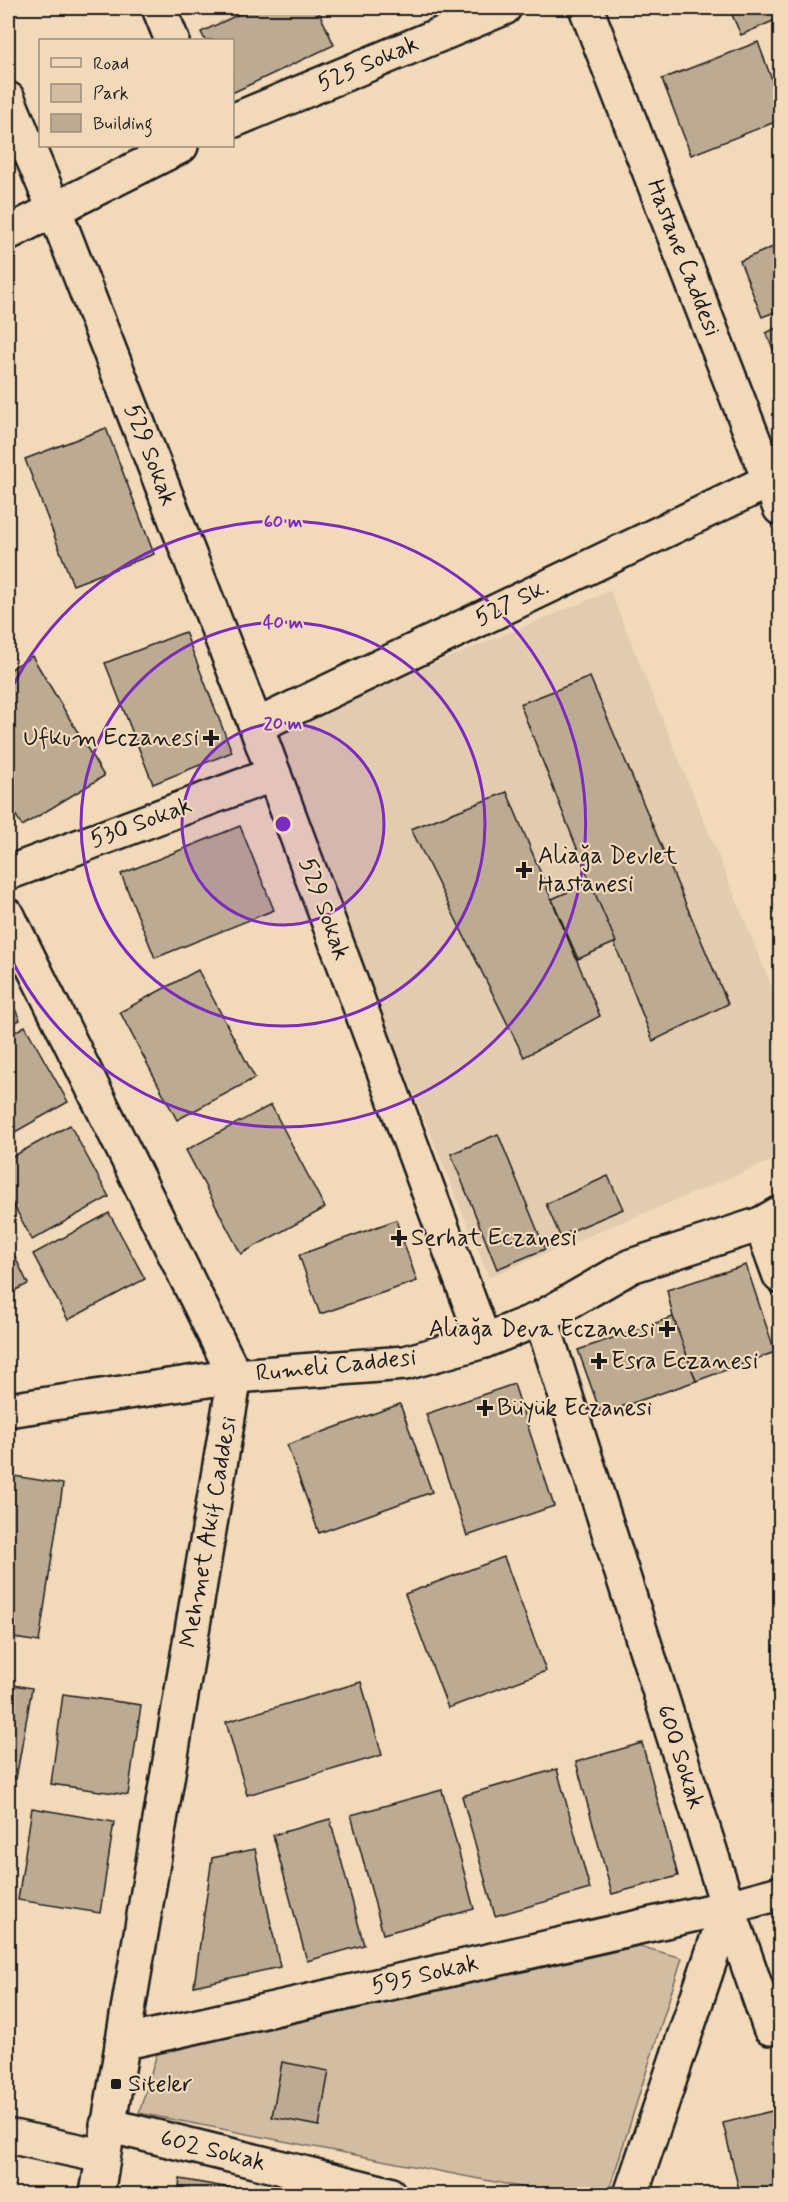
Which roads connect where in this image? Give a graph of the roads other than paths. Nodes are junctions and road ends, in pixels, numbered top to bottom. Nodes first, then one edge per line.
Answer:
1 (159, 8) edge
2 (504, 8) edge
3 (586, 8) edge
4 (172, 39) edge
5 (8, 99) edge
6 (234, 120) edge
7 (179, 147) edge
8 (55, 211) junction
9 (8, 233) edge
10 (775, 494) edge
11 (256, 726) junction
12 (274, 774) junction
13 (8, 873) edge
14 (8, 916) edge
15 (771, 1219) edge
16 (780, 1276) edge
17 (541, 1318) junction
18 (484, 1341) junction
19 (235, 1376) junction
20 (8, 1410) edge
21 (780, 1893) edge
22 (728, 1907) junction
23 (780, 2025) edge
24 (122, 2043) junction
25 (8, 2136) edge
26 (104, 2141) junction
27 (97, 2194) edge
28 (388, 2194) edge
29 (631, 2194) edge

1 - 4 street
2 - 6 street, 525 Sokak
3 - 10 street, Hastane Caddesi
5 - 8 street, 529 Sokak
7 - 8 street
8 - 9 street
8 - 11 street, 529 Sokak
10 - 11 street, 527 Sk.
11 - 12 street, 529 Sokak
12 - 13 street, 530 Sokak
12 - 18 street, 529 Sokak
14 - 19 street
15 - 16 street
15 - 17 street, Rumeli Caddesi
17 - 18 street, Rumeli Caddesi
17 - 22 street, 600 Sokak
18 - 19 street, Rumeli Caddesi
19 - 20 street, Rumeli Caddesi
19 - 24 street, Mehmet Akif Caddesi
21 - 22 street, 595 Sokak
22 - 23 street, 600 Sokak
22 - 24 street, 595 Sokak
22 - 29 street
24 - 26 street, Mehmet Akif Caddesi
25 - 26 street, 602 Sokak
26 - 27 street, Mehmet Akif Caddesi
26 - 28 street, 602 Sokak

